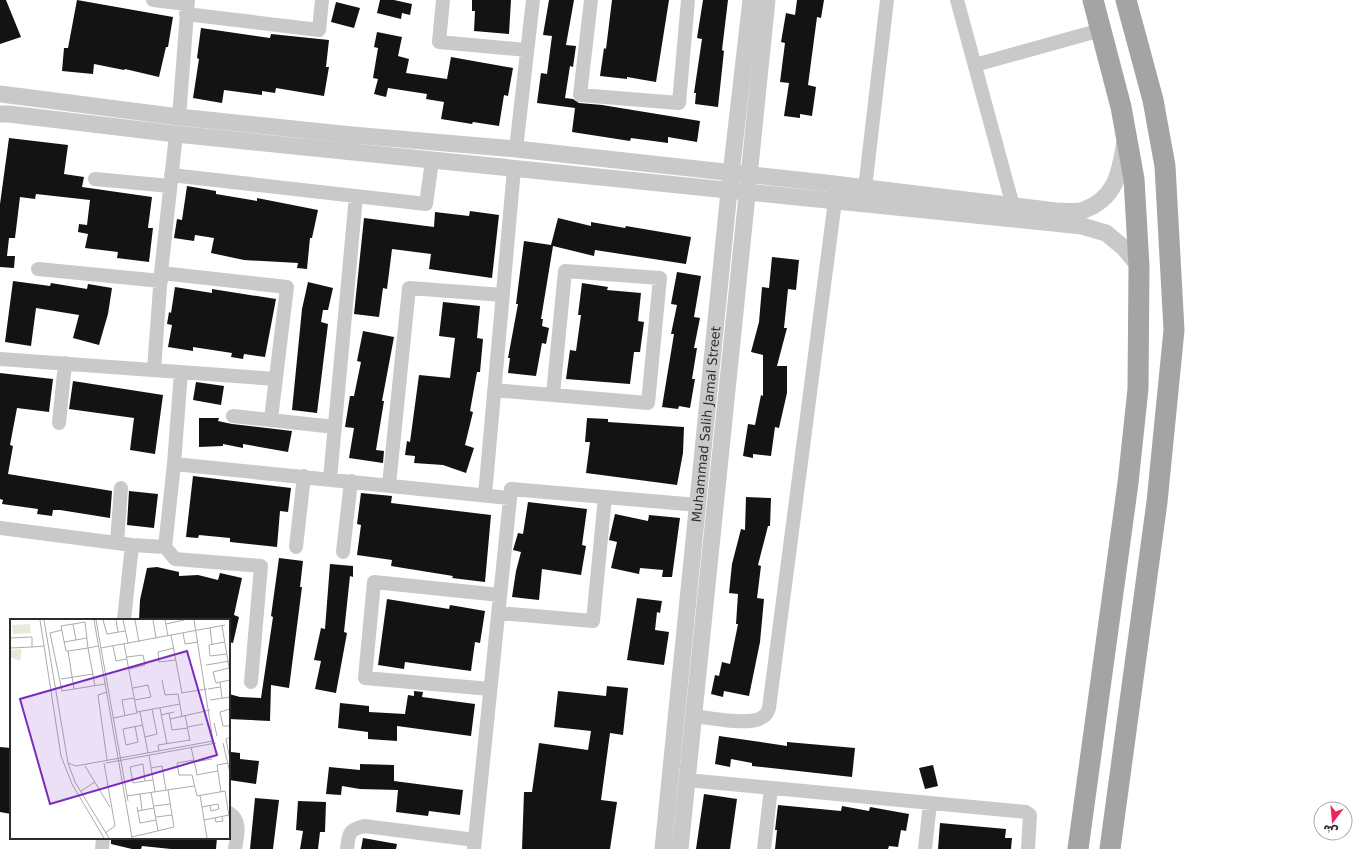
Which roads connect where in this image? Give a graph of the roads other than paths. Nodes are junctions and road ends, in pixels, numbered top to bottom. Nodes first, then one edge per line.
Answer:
1 (153, 0) edge
2 (322, 0) edge
3 (443, 0) edge
4 (533, 0) edge
5 (591, 0) edge
6 (688, 0) edge
7 (750, 0) edge
8 (767, 0) edge
9 (887, 0) edge
10 (957, 0) edge
11 (1093, 0) edge
12 (1126, 0) edge
13 (187, 6) edge
14 (1101, 30) junction
15 (528, 50) junction
16 (975, 65) junction
17 (0, 94) edge
18 (0, 114) edge
19 (179, 117) junction
20 (1126, 133) junction
21 (176, 134) junction
22 (516, 149) junction
23 (432, 161) junction
24 (514, 169) junction
25 (731, 173) junction
26 (748, 175) junction
27 (96, 179) dead end
28 (171, 180) junction
29 (865, 188) junction
30 (729, 191) junction
31 (746, 193) junction
32 (356, 196) junction
33 (835, 201) junction
34 (1013, 206) junction
35 (1139, 266) junction
36 (38, 269) dead end
37 (161, 277) junction
38 (503, 295) junction
39 (0, 359) edge
40 (65, 363) junction
41 (154, 370) junction
42 (181, 372) junction
43 (276, 379) junction
44 (494, 390) junction
45 (553, 395) junction
46 (232, 416) dead end
47 (271, 420) junction
48 (60, 423) dead end
49 (335, 427) junction
50 (174, 464) junction
51 (304, 476) junction
52 (330, 479) junction
53 (351, 481) junction
54 (389, 485) junction
55 (121, 488) dead end
56 (485, 495) junction
57 (605, 497) junction
58 (509, 498) junction
59 (698, 505) junction
60 (0, 528) edge
61 (117, 543) junction
62 (132, 545) junction
63 (165, 547) junction
64 (296, 547) dead end
65 (343, 552) dead end
66 (500, 595) junction
67 (498, 613) junction
68 (124, 619) edge
69 (251, 682) dead end
70 (490, 689) junction
71 (694, 716) junction
72 (688, 780) junction
73 (771, 788) junction
74 (930, 803) junction
75 (230, 814) edge
76 (103, 839) edge
77 (475, 844) edge
78 (102, 849) edge
79 (235, 849) edge
80 (347, 849) edge
81 (663, 849) edge
82 (680, 849) edge
83 (764, 849) edge
84 (925, 849) edge
85 (1028, 849) edge
86 (1078, 849) edge
87 (1110, 849) edge

1 - 13 street
2 - 13 street
3 - 15 street
4 - 15 street
5 - 6 street
7 - 25 street, Muhammad Salih Jamal Street
8 - 26 street, Muhammad Salih Jamal Street
9 - 29 street
10 - 16 street
11 - 14 main road
12 - 87 main road
13 - 19 street
14 - 16 street
14 - 20 main road
15 - 22 street
16 - 34 street
17 - 19 street
18 - 21 street
19 - 22 street
20 - 34 street
20 - 35 main road
21 - 23 street
21 - 28 street
22 - 25 street
23 - 24 street
23 - 32 street
24 - 30 street
24 - 38 street
25 - 26 street
25 - 30 street, Muhammad Salih Jamal Street
26 - 29 street
26 - 31 street, Muhammad Salih Jamal Street
27 - 28 street
28 - 32 street
28 - 37 street
29 - 34 street
30 - 31 street
30 - 59 street, Muhammad Salih Jamal Street
31 - 33 street
31 - 71 street, Muhammad Salih Jamal Street
32 - 49 street
33 - 35 street
33 - 71 street
35 - 86 main road
36 - 37 street
37 - 41 street
37 - 43 street
38 - 44 street
38 - 54 street
39 - 40 street
40 - 41 street
40 - 48 street
41 - 42 street
42 - 43 street
42 - 50 street
43 - 47 street
44 - 45 street
44 - 56 street
45 - 45 street
46 - 47 street
47 - 49 street
49 - 52 street
50 - 51 street
50 - 63 street
51 - 52 street
51 - 64 street
52 - 53 street
53 - 54 street
53 - 65 street
54 - 56 street
55 - 61 street
56 - 58 street
57 - 58 street
57 - 59 street
57 - 67 street
58 - 66 street
59 - 81 street, Muhammad Salih Jamal Street
60 - 61 street
61 - 62 street
62 - 63 street
62 - 68 street
63 - 69 street
66 - 67 street
66 - 70 street
67 - 70 street
70 - 77 street
71 - 72 street, Muhammad Salih Jamal Street
72 - 73 street
72 - 82 street, Muhammad Salih Jamal Street
73 - 74 street
73 - 83 street
74 - 84 street
74 - 85 street
75 - 79 street
76 - 78 street
77 - 80 street

